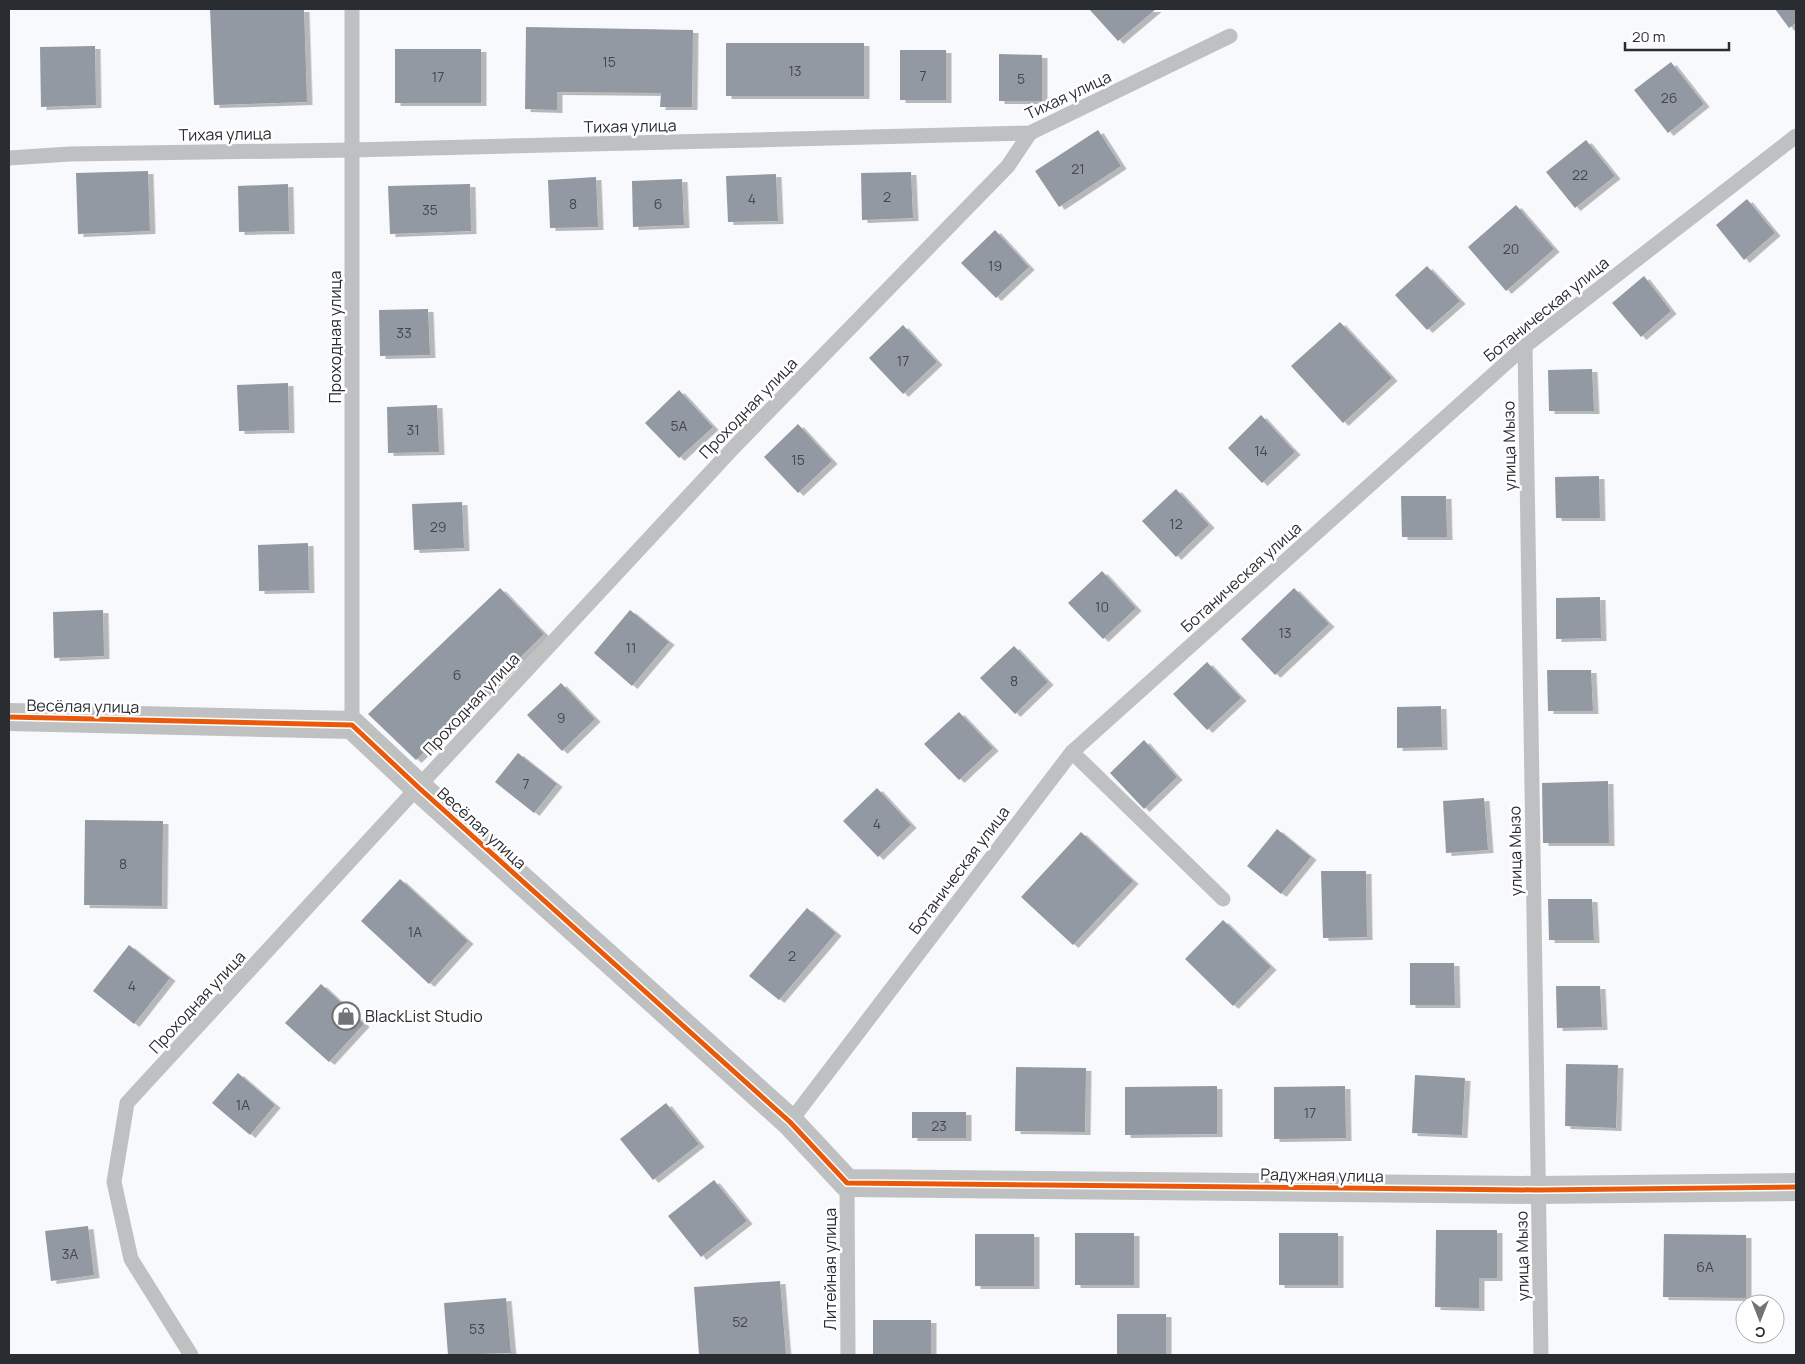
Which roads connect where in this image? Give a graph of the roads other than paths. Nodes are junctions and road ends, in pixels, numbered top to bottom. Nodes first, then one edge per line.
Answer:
1 (352, 9) edge
2 (1230, 36) dead end
3 (1030, 133) junction
4 (1796, 136) edge
5 (353, 150) junction
6 (9, 158) edge
7 (1525, 346) junction
8 (9, 717) edge
9 (352, 725) junction
10 (1072, 752) junction
11 (418, 787) junction
12 (1223, 898) dead end
13 (790, 1122) junction
14 (847, 1183) junction
15 (1796, 1187) edge
16 (1538, 1190) junction
17 (191, 1355) edge
18 (848, 1355) edge
19 (1541, 1355) edge

1 - 5 lane, Проходная улица
2 - 3 lane, Тихая улица
3 - 5 lane, Тихая улица
3 - 11 lane, Проходная улица
4 - 7 lane, Ботаническая улица
5 - 6 lane, Тихая улица
5 - 9 lane, Проходная улица
7 - 10 lane, Ботаническая улица
7 - 16 lane, улица Мызо
8 - 9 street, Весёлая улица
9 - 11 street, Весёлая улица
10 - 12 lane
10 - 13 lane, Ботаническая улица
11 - 13 street, Весёлая улица
11 - 17 lane, Проходная улица
13 - 14 street, Весёлая улица
14 - 16 street, Радужная улица
14 - 18 lane, Литейная улица
15 - 16 street, Радужная улица
16 - 19 lane, улица Мызо

